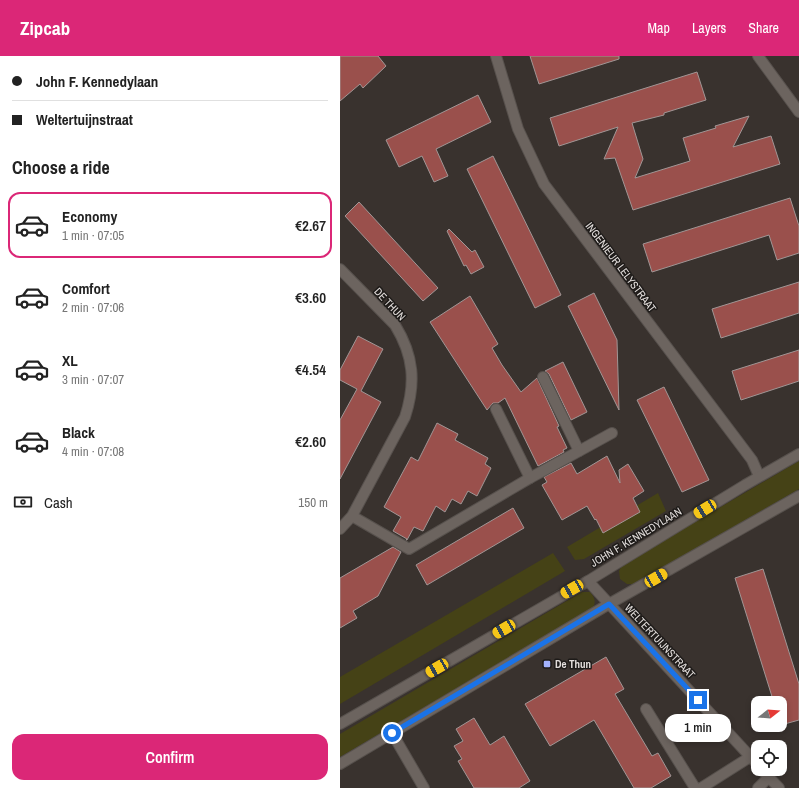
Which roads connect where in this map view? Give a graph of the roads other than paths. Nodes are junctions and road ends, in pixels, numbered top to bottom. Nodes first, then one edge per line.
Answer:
1 (496, 56) edge
2 (758, 56) edge
3 (799, 112) edge
4 (340, 270) edge
5 (543, 377) dead end
6 (496, 409) dead end
7 (612, 433) dead end
8 (579, 451) junction
9 (799, 454) edge
10 (759, 476) junction
11 (530, 478) junction
12 (799, 496) edge
13 (352, 516) junction
14 (340, 529) edge
15 (588, 580) junction
16 (609, 604) junction
17 (646, 709) dead end
18 (340, 724) edge
19 (392, 733) junction
20 (750, 757) joint
21 (340, 764) edge
22 (769, 777) joint
23 (424, 788) edge
24 (694, 788) edge
25 (701, 788) edge
26 (758, 788) edge
27 (779, 788) edge

1 - 10 street, INGENIEUR LELYSTRAAT
2 - 3 street
4 - 13 street, DE THUN
5 - 8 street
6 - 11 street
7 - 8 street
8 - 11 street
9 - 10 street, JOHN F. KENNEDYLAAN
10 - 15 street, JOHN F. KENNEDYLAAN
11 - 13 street
12 - 16 street
13 - 14 street, DE THUN
15 - 16 street, WELTERTUIJNSTRAAT
15 - 18 street, JOHN F. KENNEDYLAAN
16 - 19 street
16 - 20 street, WELTERTUIJNSTRAAT
17 - 24 street
19 - 21 street
19 - 23 street
20 - 25 street
22 - 26 street
22 - 27 street

